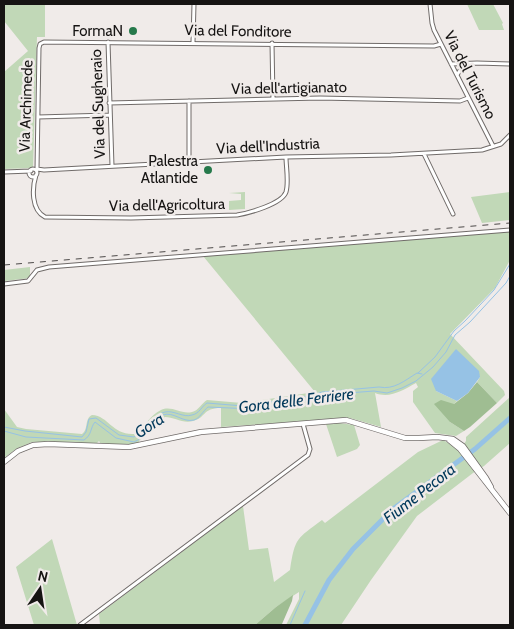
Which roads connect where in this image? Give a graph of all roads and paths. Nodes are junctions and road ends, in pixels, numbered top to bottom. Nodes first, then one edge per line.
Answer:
1 (194, 4) edge
2 (430, 4) edge
3 (434, 4) edge
4 (431, 13) junction
5 (108, 42) junction
6 (193, 42) junction
7 (272, 43) junction
8 (441, 44) junction
9 (39, 48) joint
10 (451, 64) junction
11 (464, 64) junction
12 (510, 64) edge
13 (457, 76) junction
14 (273, 98) junction
15 (468, 98) junction
16 (189, 101) junction
17 (109, 103) junction
18 (110, 115) junction
19 (38, 117) junction
20 (510, 135) edge
21 (493, 146) junction
22 (424, 154) junction
23 (286, 156) junction
24 (190, 162) junction
25 (112, 166) junction
26 (4, 172) edge
27 (23, 172) junction
28 (35, 172) junction
29 (30, 176) junction
30 (34, 183) junction
31 (453, 214) dead end
32 (510, 230) edge
33 (4, 284) edge
34 (302, 424) junction
35 (4, 462) edge
36 (510, 513) edge
37 (80, 625) edge

1 - 6 street
2 - 4 street, Via del Turismo
3 - 4 street
4 - 8 street, Via del Turismo
5 - 6 street, Via del Fonditore
5 - 9 street, Via del Fonditore
5 - 17 street, Via del Sugheraio
6 - 7 street, Via del Fonditore
7 - 8 street, Via del Fonditore
7 - 14 street
8 - 10 street, Via del Turismo
9 - 19 street, Via Archimede
10 - 11 street
10 - 13 street, Via del Turismo
11 - 12 street
11 - 13 street
13 - 15 street, Via del Turismo
14 - 15 street, Via dell'artigianato
14 - 16 street, Via dell'artigianato
15 - 21 street, Via del Turismo
16 - 17 street, Via dell'artigianato
16 - 24 street
17 - 18 street, Via del Sugheraio
18 - 19 street
18 - 25 street, Via del Sugheraio
19 - 28 street, Via Archimede
20 - 21 street
21 - 22 street, Via dell'Industria
22 - 23 street, Via dell'Industria
22 - 31 street
23 - 24 street, Via dell'Industria
23 - 30 street, Via dell'Agricoltura
24 - 25 street, Via dell'Industria
25 - 28 street, Via dell'Industria
26 - 27 street
27 - 28 street
27 - 29 street
28 - 29 street
28 - 29 street
28 - 30 street, Via dell'Agricoltura
29 - 30 street, Via dell'Agricoltura
32 - 33 street
34 - 35 street
34 - 36 street
34 - 37 street

